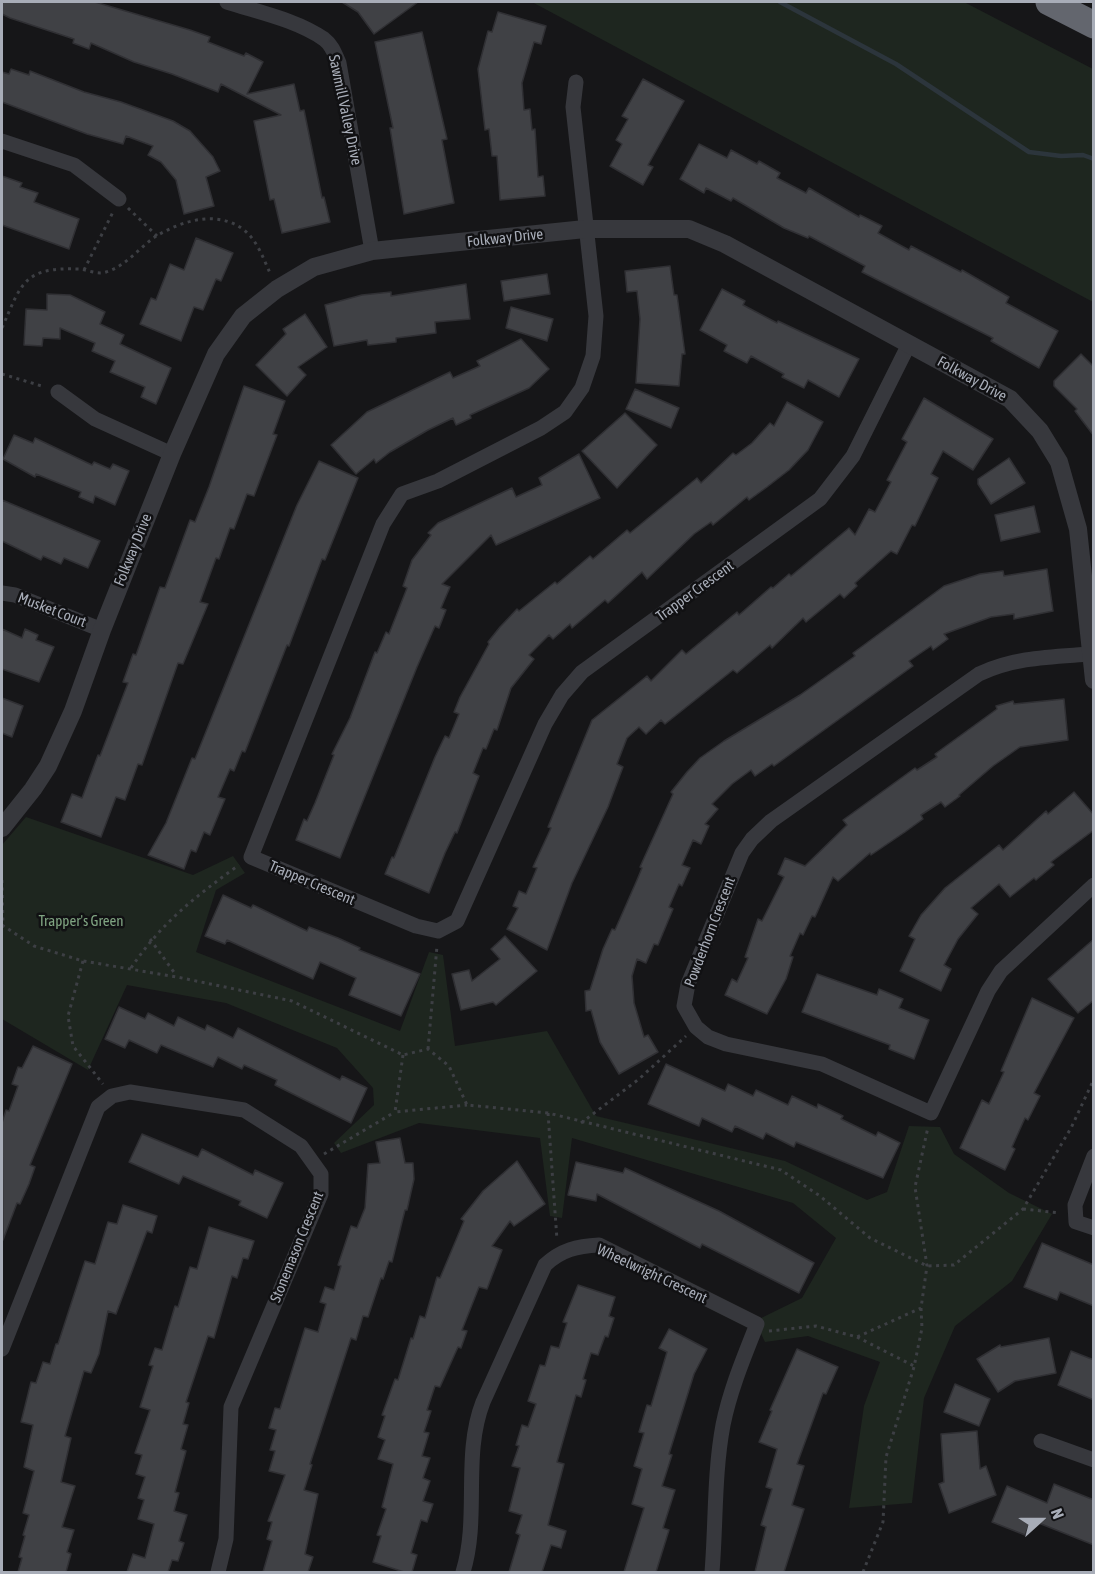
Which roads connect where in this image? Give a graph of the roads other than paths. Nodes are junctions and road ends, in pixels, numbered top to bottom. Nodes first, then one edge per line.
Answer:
1 (227, 2) edge
2 (1049, 2) edge
3 (1094, 25) edge
4 (576, 82) dead end
5 (2, 141) edge
6 (119, 199) road end
7 (585, 229) junction
8 (372, 251) junction
9 (909, 344) junction
10 (58, 392) road end
11 (172, 454) junction
12 (2, 593) edge
13 (102, 630) junction
14 (1090, 654) junction
15 (1094, 681) edge
16 (2, 828) edge
17 (1094, 885) edge
18 (1094, 1156) edge
19 (1094, 1228) edge
20 (2, 1349) edge
21 (1041, 1441) dead end
22 (1094, 1460) edge
23 (218, 1572) edge
24 (463, 1572) edge
25 (712, 1572) edge

1 - 8 street, Sawmill Valley Drive
2 - 3 highway
4 - 7 street, Trapper Crescent
5 - 6 street
7 - 8 street, Folkway Drive
7 - 9 street, Folkway Drive
7 - 9 street, Trapper Crescent
8 - 11 street, Folkway Drive
9 - 14 street, Folkway Drive
10 - 11 street
11 - 13 street, Folkway Drive
12 - 13 street, Musket Court
13 - 16 street, Folkway Drive
14 - 15 street, Folkway Drive
14 - 17 street, Powderhorn Crescent
18 - 19 street
20 - 23 street, Stonemason Crescent
21 - 22 street
24 - 25 street, Wheelwright Crescent

